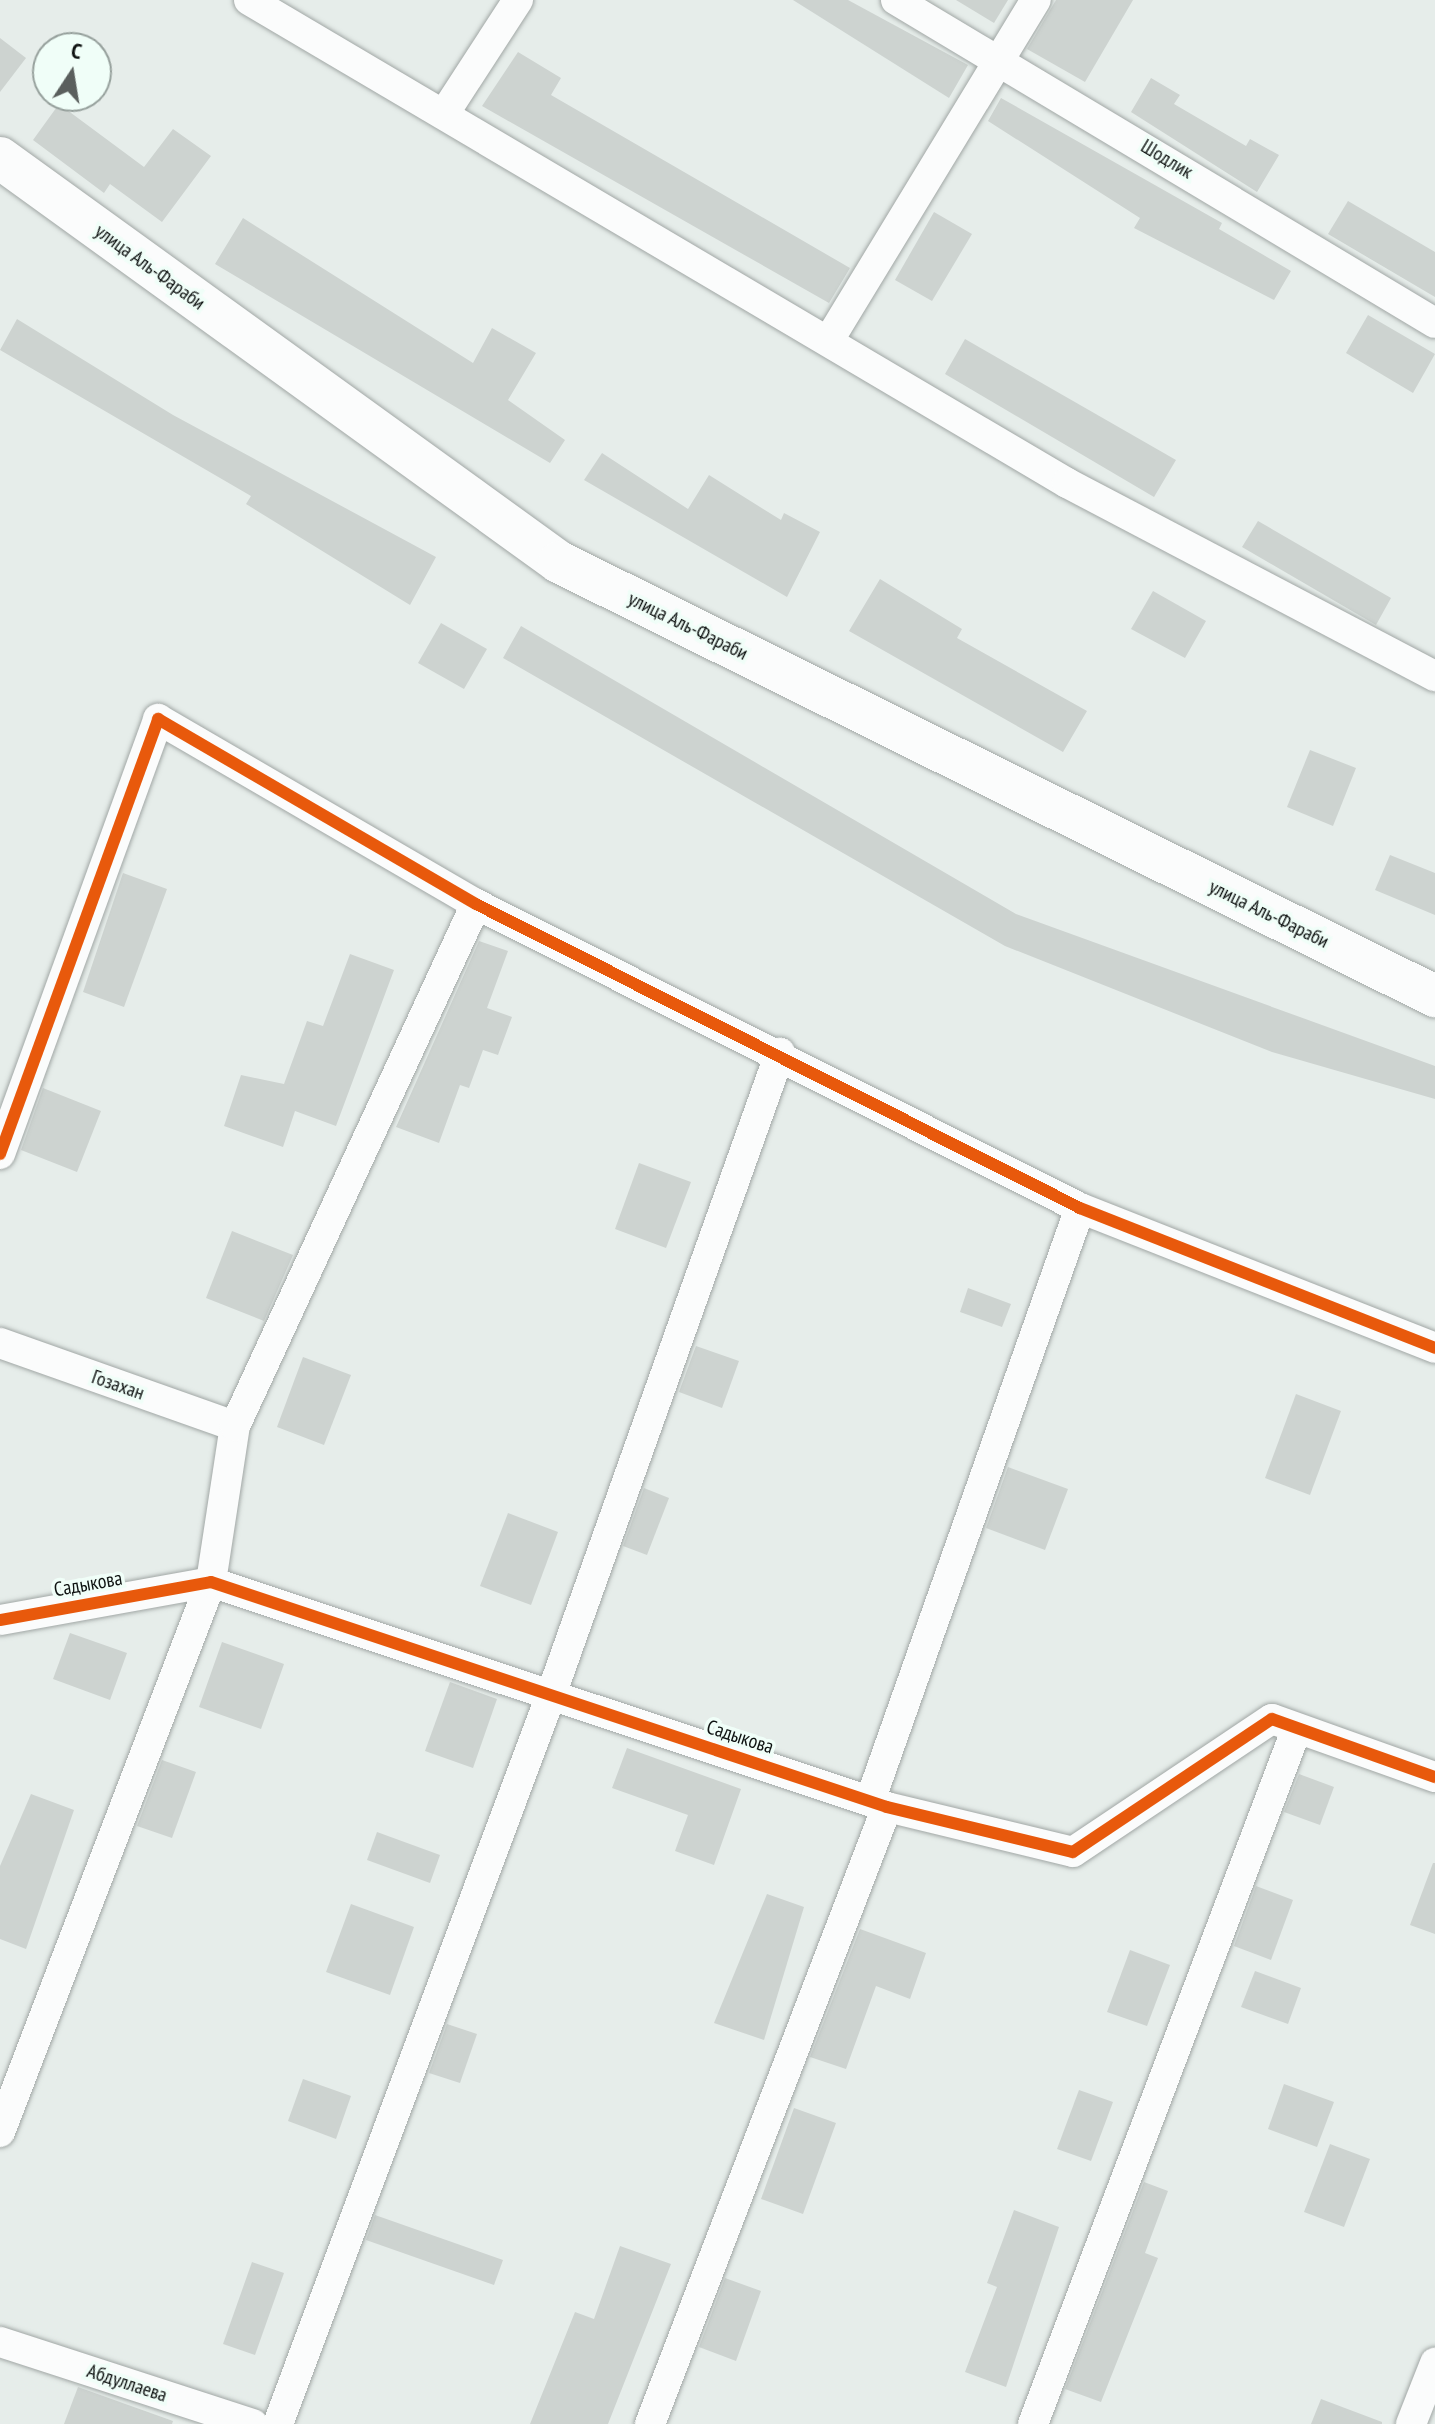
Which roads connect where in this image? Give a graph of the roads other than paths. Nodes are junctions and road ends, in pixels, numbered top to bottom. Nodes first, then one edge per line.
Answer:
1 (249, 0) edge
2 (518, 0) edge
3 (896, 0) edge
4 (1036, 0) edge
5 (1000, 59) junction
6 (444, 114) junction
7 (0, 158) edge
8 (1435, 323) edge
9 (829, 340) junction
10 (1435, 676) edge
11 (476, 904) junction
12 (1435, 996) edge
13 (780, 1053) junction
14 (0, 1154) edge
15 (1080, 1208) junction
16 (0, 1343) edge
17 (1435, 1348) edge
18 (235, 1426) junction
19 (211, 1582) junction
20 (0, 1620) edge
21 (551, 1695) junction
22 (1297, 1728) junction
23 (1435, 1777) edge
24 (878, 1804) junction
25 (0, 2132) edge
26 (0, 2342) edge
27 (1435, 2363) edge
28 (253, 2424) edge
29 (278, 2424) edge
30 (650, 2424) edge
31 (1033, 2424) edge
32 (1411, 2424) edge

1 - 6 street
2 - 6 street
3 - 5 street, Шодлик
4 - 5 street
5 - 8 street, Шодлик
5 - 9 street
6 - 9 street
7 - 12 main road, улица Аль-Фараби
9 - 10 street
11 - 13 street
11 - 14 street
11 - 18 street
13 - 15 street
13 - 21 street
15 - 17 street
15 - 24 street
16 - 18 street, Гозахан
18 - 19 street
19 - 20 street, Садыкова
19 - 21 street, Садыкова
19 - 25 street
21 - 24 street, Садыкова
21 - 29 street
22 - 23 street, Садыкова
22 - 24 street, Садыкова
22 - 31 street
24 - 30 street
26 - 28 street, Абдуллаева
27 - 32 street

